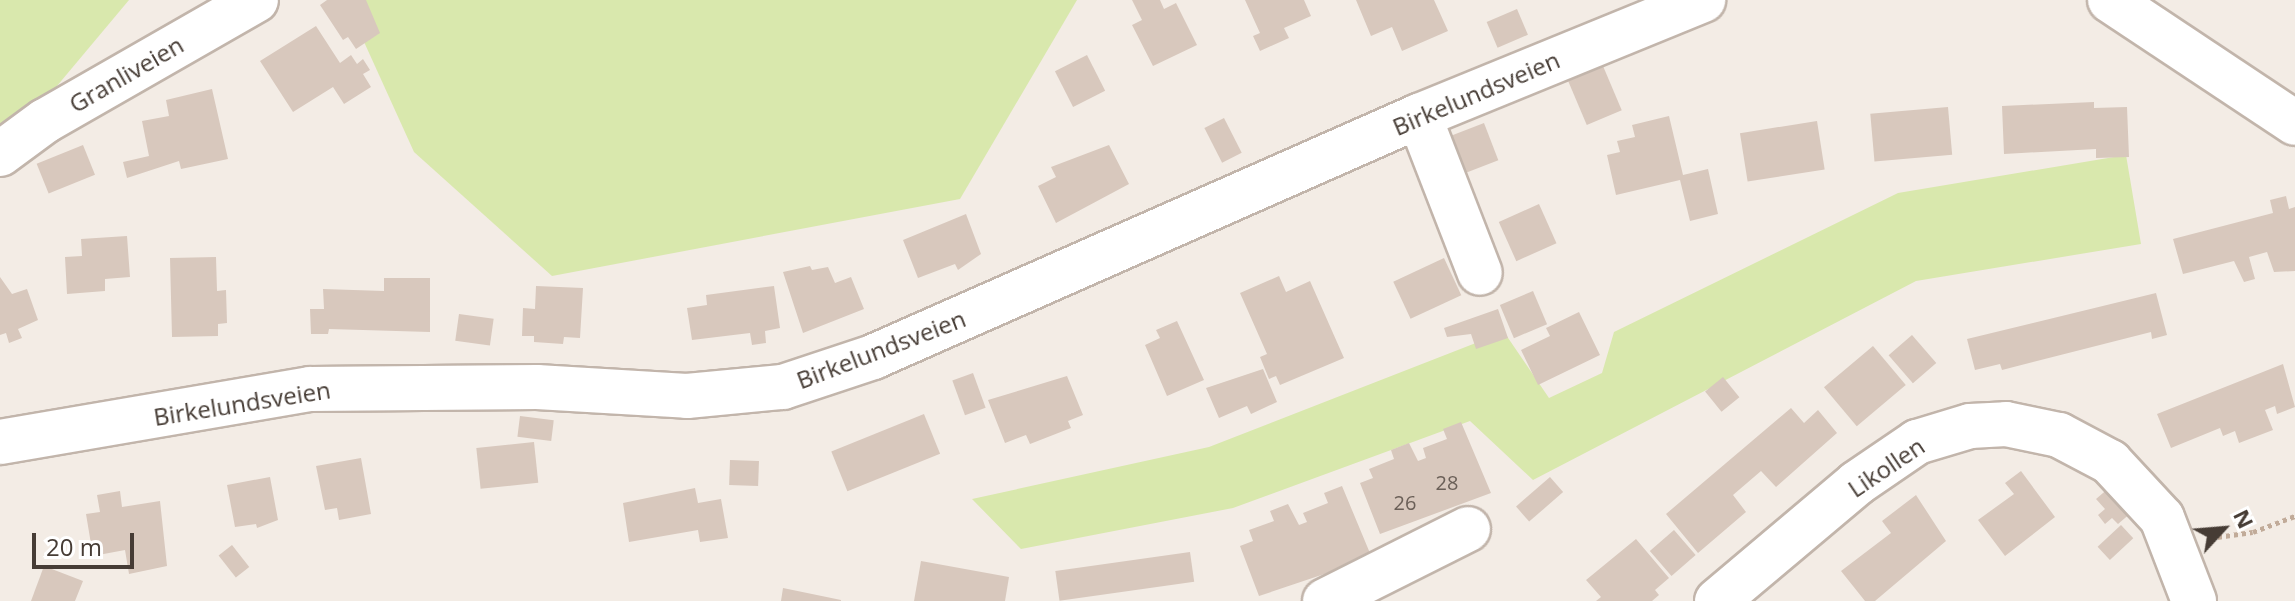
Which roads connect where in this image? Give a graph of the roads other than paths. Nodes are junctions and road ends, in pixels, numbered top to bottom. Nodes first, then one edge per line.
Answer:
1 (256, 0) edge
2 (1703, 0) edge
3 (2110, 0) edge
4 (1419, 116) junction
5 (2295, 123) edge
6 (0, 154) edge
7 (1480, 273) dead end
8 (0, 442) edge
9 (1468, 529) dead end
10 (1325, 601) edge
11 (1717, 601) edge
12 (2194, 601) edge

1 - 6 street, Granliveien
2 - 4 street, Birkelundsveien
3 - 5 street
4 - 7 street
4 - 8 street, Birkelundsveien
9 - 10 street
11 - 12 street, Likollen

